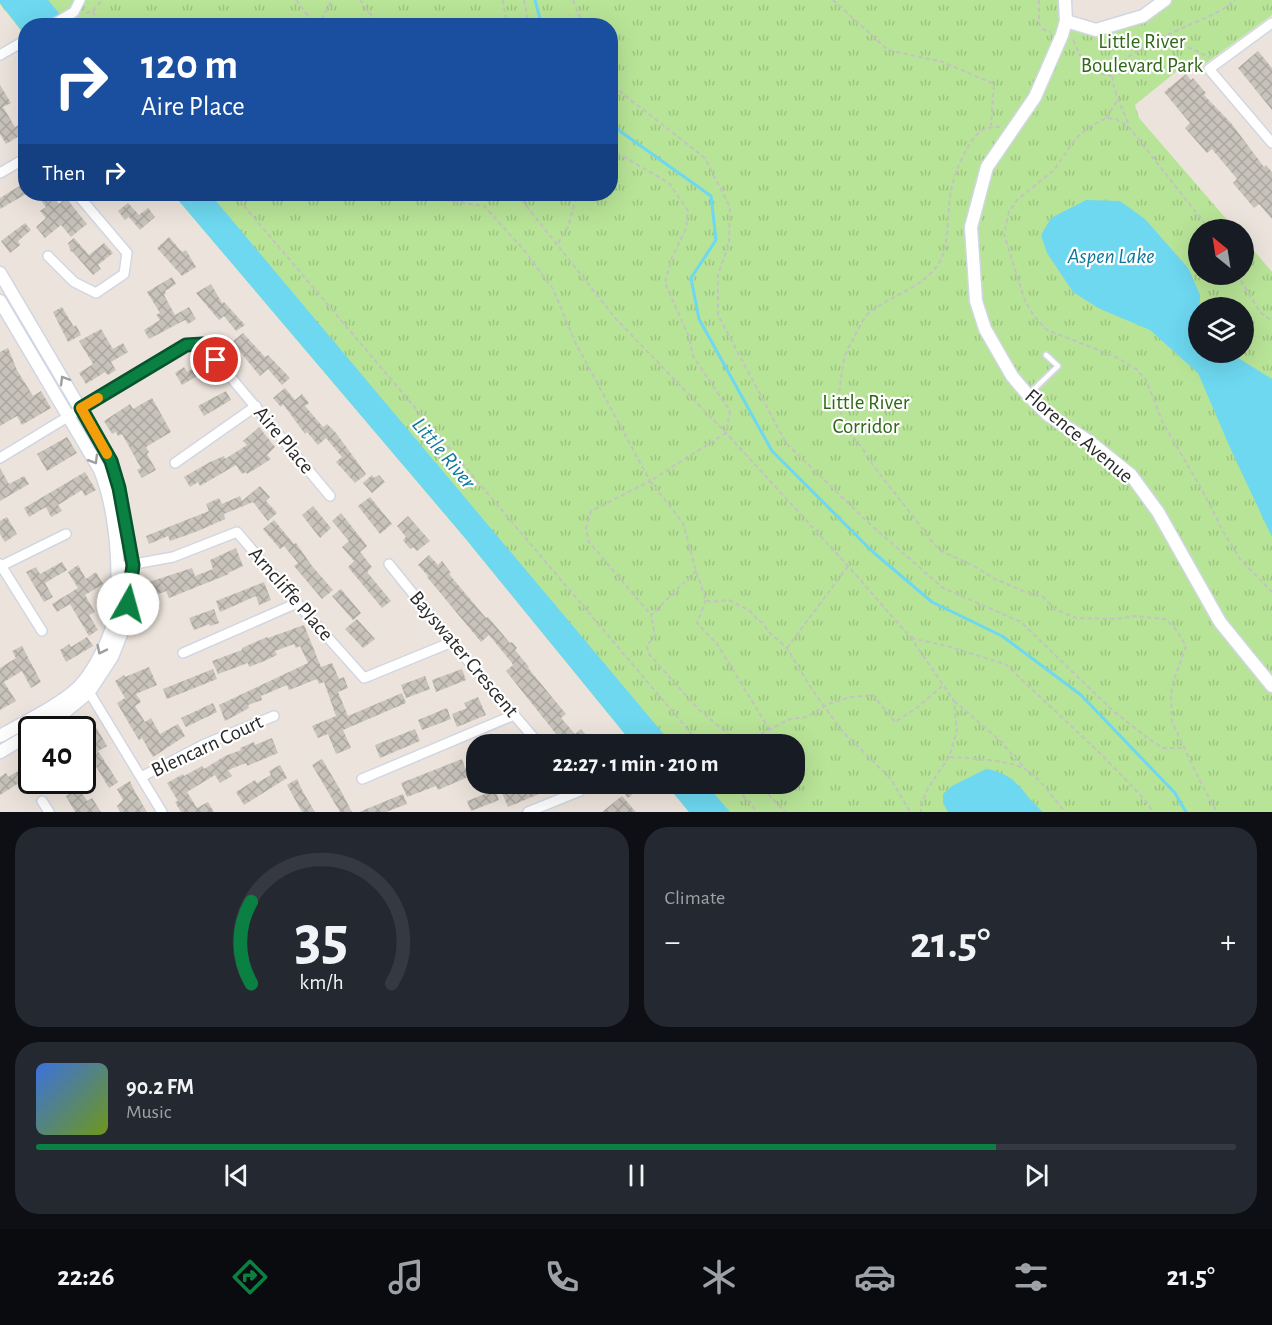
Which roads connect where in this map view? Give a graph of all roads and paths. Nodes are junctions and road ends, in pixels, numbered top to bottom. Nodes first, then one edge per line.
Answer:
1 (80, 0) edge
2 (102, 0) edge
3 (296, 0) edge
4 (332, 0) edge
5 (360, 0) edge
6 (503, 0) edge
7 (524, 0) edge
8 (573, 0) edge
9 (832, 0) edge
10 (1039, 0) edge
11 (1065, 0) edge
12 (1165, 0) edge
13 (1235, 0) edge
14 (93, 11) junction
15 (74, 12) junction
16 (64, 18) edge
17 (95, 18) edge
18 (311, 18) edge
19 (322, 18) edge
20 (373, 18) edge
21 (506, 18) edge
22 (527, 18) edge
23 (580, 18) edge
24 (1066, 21) junction
25 (1272, 22) edge
26 (1052, 32) dead end
27 (1072, 38) dead end
28 (1159, 40) junction
29 (18, 45) edge
30 (0, 56) edge
31 (1210, 58) dead end
32 (1112, 76) junction
33 (618, 90) edge
34 (1119, 98) junction
35 (1106, 118) junction
36 (1128, 123) dead end
37 (991, 126) junction
38 (1002, 127) dead end
39 (1272, 143) edge
40 (618, 154) edge
41 (18, 163) edge
42 (0, 173) edge
43 (83, 201) edge
44 (240, 201) edge
45 (450, 201) edge
46 (523, 201) edge
47 (575, 201) edge
48 (1201, 219) edge
49 (558, 243) junction
50 (48, 256) dead end
51 (0, 273) edge
52 (1244, 285) edge
53 (0, 301) edge
54 (1272, 321) edge
55 (1046, 355) dead end
56 (1028, 395) junction
57 (256, 406) junction
58 (81, 408) junction
59 (68, 416) junction
60 (726, 433) junction
61 (0, 458) edge
62 (175, 463) dead end
63 (650, 481) junction
64 (330, 496) dead end
65 (66, 534) dead end
66 (389, 564) dead end
67 (1, 565) edge
68 (133, 565) junction
69 (848, 566) junction
70 (118, 567) junction
71 (696, 571) junction
72 (1272, 592) edge
73 (706, 600) junction
74 (297, 603) junction
75 (651, 615) junction
76 (42, 631) dead end
77 (911, 638) junction
78 (452, 642) junction
79 (787, 648) junction
80 (183, 653) dead end
81 (943, 685) junction
82 (1272, 686) edge
83 (86, 687) junction
84 (954, 701) junction
85 (825, 706) junction
86 (514, 715) junction
87 (59, 716) edge
88 (274, 716) dead end
89 (769, 729) junction
90 (531, 734) edge
91 (692, 734) edge
92 (728, 734) edge
93 (759, 734) edge
94 (0, 736) edge
95 (18, 741) edge
96 (1185, 748) junction
97 (0, 752) edge
98 (949, 757) junction
99 (1025, 768) junction
100 (141, 777) junction
101 (362, 779) dead end
102 (573, 794) edge
103 (742, 794) edge
104 (768, 794) edge
105 (42, 801) dead end
106 (49, 812) edge
107 (162, 812) edge
108 (528, 812) edge
109 (757, 812) edge
110 (785, 812) edge
111 (910, 812) edge
112 (921, 812) edge
113 (1065, 812) edge
114 (1152, 812) edge
115 (1217, 812) edge

1 - 15 street
2 - 14 path
3 - 18 path
4 - 19 path
5 - 20 path
6 - 21 path
7 - 22 path
8 - 23 path
9 - 37 path
10 - 26 path
11 - 24 street, Florence Avenue
12 - 24 street
13 - 28 path
14 - 15 path
14 - 17 path
15 - 16 street
24 - 56 street, Florence Avenue
25 - 39 street
27 - 32 path
28 - 31 path
28 - 32 path
29 - 30 street
32 - 34 path
33 - 96 path
34 - 35 path
34 - 36 path
35 - 48 path
35 - 72 path
37 - 38 path
37 - 96 path
40 - 60 path
41 - 42 street
43 - 50 street
44 - 91 path
45 - 63 path
46 - 49 path
47 - 49 path
49 - 60 path
58 -> 51 street
52 - 54 path
53 - 59 street
55 - 56 lane
56 - 82 street, Florence Avenue
57 - 58 street, Aire Place
57 - 62 street
57 - 64 street, Aire Place
58 - 59 street, Aire Place
58 - 68 street
59 - 61 street, Aire Place
59 -> 70 street
60 - 63 path
60 - 69 path
63 - 71 path
63 - 75 path
65 - 67 street
66 - 78 street, Bayswater Crescent
67 - 76 street
68 - 70 street, Arncliffe Place
68 - 74 street, Arncliffe Place
68 - 83 street
69 - 77 path
69 - 79 path
70 -> 83 street
71 - 73 path
71 - 75 path
73 - 79 path
73 - 89 path
74 - 78 street, Arncliffe Place
74 - 80 street
75 - 92 path
77 - 81 path
77 - 114 path
78 - 86 street, Bayswater Crescent
79 - 85 path
81 - 84 path
81 - 85 path
83 - 87 street
83 - 94 street
83 - 100 street
84 - 98 path
84 - 99 path
85 - 89 path
85 - 111 path
86 - 90 street, Bayswater Crescent
86 - 101 street
88 - 100 street, Blencarn Court
89 - 93 path
95 - 97 street
96 - 115 path
98 - 99 path
98 - 112 path
99 - 113 path
100 - 107 street
102 - 108 street
103 - 109 path
104 - 110 path
105 - 106 street

